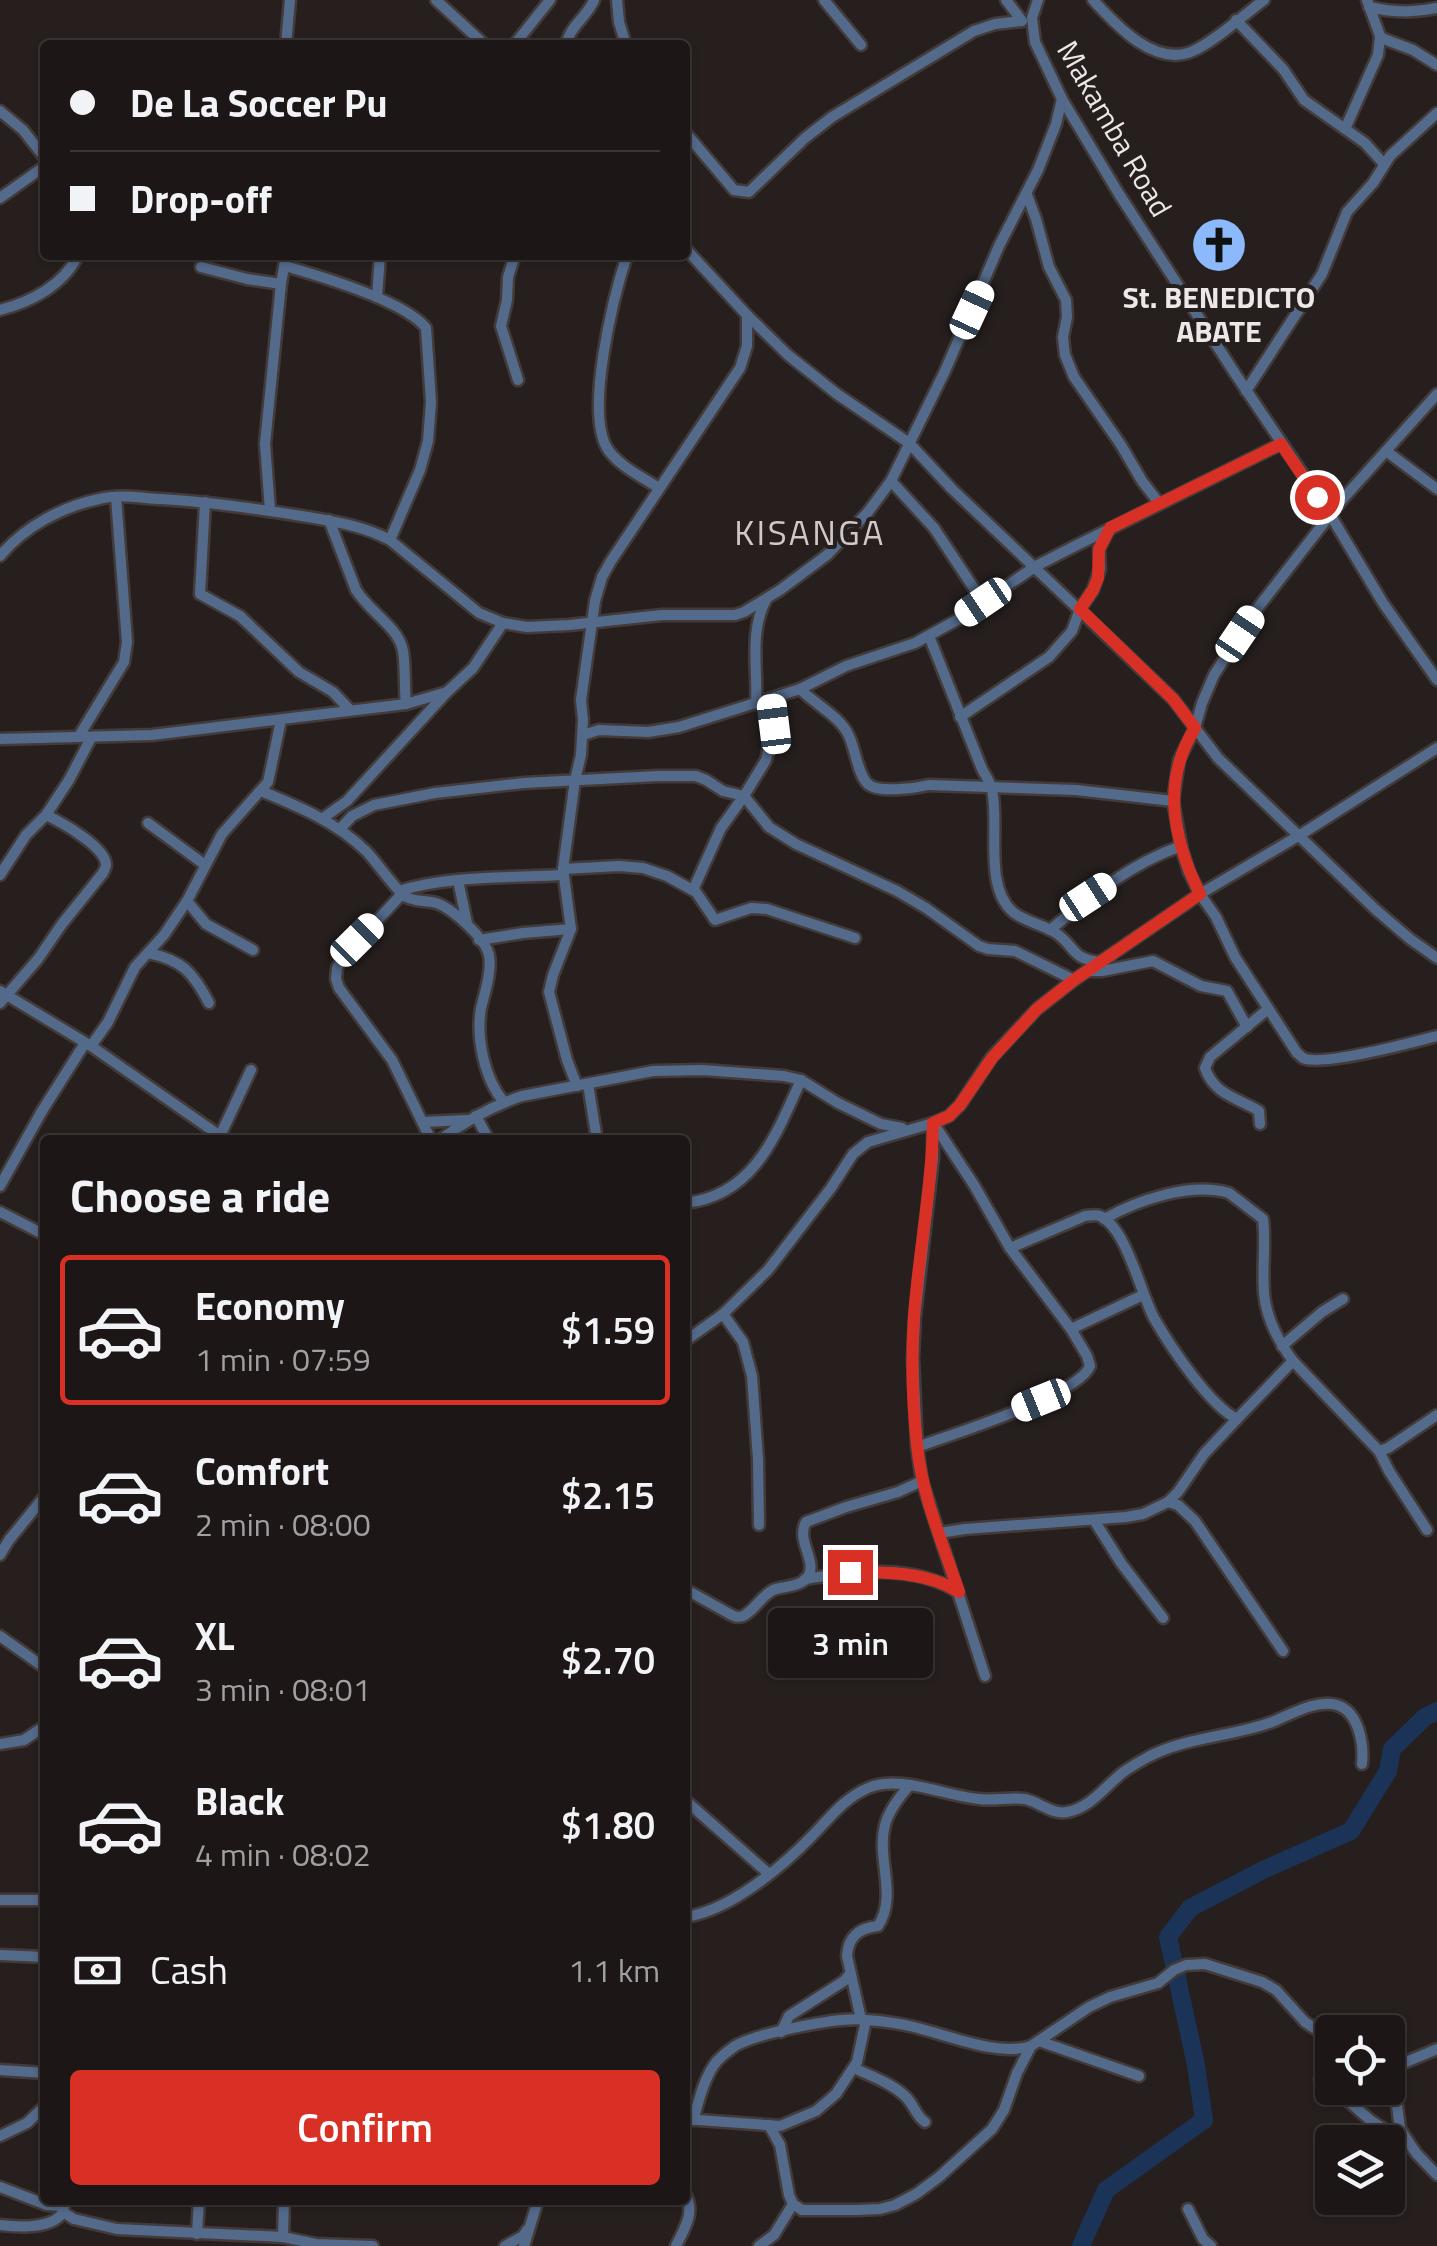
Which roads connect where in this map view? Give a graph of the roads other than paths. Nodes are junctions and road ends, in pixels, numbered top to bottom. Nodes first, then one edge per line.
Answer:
1 (290, 0) edge
2 (436, 0) edge
3 (550, 0) edge
4 (594, 0) edge
5 (617, 0) edge
6 (824, 0) edge
7 (1006, 0) edge
8 (1038, 0) edge
9 (1093, 0) edge
10 (1264, 0) edge
11 (1368, 4) edge
12 (1437, 8) edge
13 (1027, 20) junction
14 (1236, 20) junction
15 (1380, 36) junction
16 (286, 40) edge
17 (480, 40) edge
18 (518, 40) edge
19 (567, 40) edge
20 (624, 40) edge
21 (861, 45) dead end
22 (1437, 65) edge
23 (1062, 98) junction
24 (0, 111) edge
25 (1437, 113) edge
26 (1346, 129) junction
27 (690, 138) edge
28 (40, 152) edge
29 (1384, 164) junction
30 (40, 170) edge
31 (1026, 196) junction
32 (0, 198) edge
33 (690, 253) edge
34 (75, 260) edge
35 (286, 260) edge
36 (380, 260) edge
37 (514, 260) edge
38 (625, 260) edge
39 (201, 267) dead end
40 (281, 284) junction
41 (377, 296) junction
42 (0, 310) edge
43 (747, 315) junction
44 (518, 380) dead end
45 (1246, 391) junction
46 (1437, 394) edge
47 (909, 442) junction
48 (1281, 444) junction
49 (1386, 451) junction
50 (891, 481) junction
51 (659, 488) junction
52 (1437, 488) edge
53 (116, 497) junction
54 (205, 502) junction
55 (1159, 503) junction
56 (270, 510) junction
57 (1330, 516) junction
58 (329, 520) junction
59 (1110, 528) junction
60 (390, 540) junction
61 (0, 556) edge
62 (1036, 566) junction
63 (767, 599) junction
64 (983, 602) junction
65 (1080, 609) junction
66 (592, 623) junction
67 (503, 624) junction
68 (928, 636) junction
69 (1437, 680) edge
70 (800, 689) junction
71 (448, 692) junction
72 (771, 700) junction
73 (406, 704) junction
74 (756, 704) junction
75 (350, 710) junction
76 (960, 717) junction
77 (281, 720) junction
78 (1195, 728) junction
79 (583, 735) junction
80 (85, 737) junction
81 (0, 739) edge
82 (1437, 748) edge
83 (575, 780) junction
84 (992, 788) junction
85 (261, 791) junction
86 (744, 796) junction
87 (1172, 801) junction
88 (46, 815) junction
89 (324, 818) junction
90 (148, 824) dead end
91 (340, 828) junction
92 (1300, 835) junction
93 (1181, 846) junction
94 (206, 865) junction
95 (564, 872) junction
96 (0, 874) edge
97 (458, 880) junction
98 (693, 890) junction
99 (400, 893) junction
100 (1200, 894) junction
101 (187, 901) junction
102 (467, 925) junction
103 (571, 930) junction
104 (1050, 930) junction
105 (855, 938) dead end
106 (479, 940) junction
107 (253, 950) dead end
108 (148, 953) junction
109 (1437, 958) edge
110 (1100, 962) junction
111 (1087, 972) junction
112 (1074, 980) junction
113 (2, 996) edge
114 (209, 1002) dead end
115 (1268, 1009) junction
116 (1248, 1027) junction
117 (1437, 1036) edge
118 (88, 1044) junction
119 (251, 1070) dead end
120 (802, 1080) junction
121 (582, 1085) junction
122 (504, 1102) junction
123 (473, 1118) junction
124 (423, 1122) junction
125 (933, 1123) junction
126 (1260, 1124) dead end
127 (907, 1129) junction
128 (219, 1135) edge
129 (224, 1135) edge
130 (429, 1135) edge
131 (448, 1135) edge
132 (485, 1135) edge
133 (595, 1135) edge
134 (0, 1186) edge
135 (690, 1203) edge
136 (0, 1212) edge
137 (1104, 1219) junction
138 (40, 1232) edge
139 (1010, 1248) junction
140 (1144, 1295) junction
141 (1344, 1299) dead end
142 (723, 1314) junction
143 (1070, 1329) junction
144 (690, 1337) edge
145 (1282, 1346) junction
146 (1293, 1361) junction
147 (1437, 1415) edge
148 (1236, 1420) junction
149 (917, 1447) junction
150 (1379, 1450) junction
151 (922, 1482) junction
152 (40, 1502) edge
153 (1168, 1502) junction
154 (1094, 1520) junction
155 (759, 1525) dead end
156 (1427, 1530) dead end
157 (938, 1533) junction
158 (0, 1555) edge
159 (806, 1579) junction
160 (690, 1592) edge
161 (959, 1592) junction
162 (1163, 1618) dead end
163 (0, 1636) edge
164 (1283, 1651) dead end
165 (40, 1664) edge
166 (985, 1676) dead end
167 (40, 1729) edge
168 (0, 1744) edge
169 (1362, 1764) dead end
170 (910, 1785) junction
171 (690, 1804) edge
172 (769, 1874) junction
173 (0, 1900) edge
174 (40, 1900) edge
175 (690, 1916) edge
176 (0, 1955) edge
177 (40, 1957) edge
178 (850, 1974) junction
179 (864, 2019) junction
180 (1315, 2029) edge
181 (781, 2032) junction
182 (1035, 2043) junction
183 (1437, 2049) edge
184 (1405, 2062) edge
185 (854, 2068) junction
186 (0, 2070) edge
187 (40, 2073) edge
188 (1140, 2076) dead end
189 (1353, 2105) edge
190 (1398, 2105) edge
191 (40, 2111) edge
192 (690, 2117) edge
193 (690, 2119) edge
194 (925, 2122) dead end
195 (770, 2125) junction
196 (0, 2136) edge
197 (1412, 2147) junction
198 (1437, 2175) edge
199 (0, 2187) edge
200 (40, 2202) edge
201 (793, 2204) junction
202 (199, 2205) edge
203 (284, 2205) edge
204 (537, 2205) edge
205 (690, 2205) edge
206 (64, 2206) edge
207 (1188, 2208) dead end
208 (0, 2225) edge
209 (531, 2225) junction
210 (197, 2234) junction
211 (283, 2237) junction
212 (221, 2240) edge
213 (373, 2246) edge
214 (504, 2246) edge
215 (524, 2246) edge
216 (676, 2246) edge
217 (759, 2246) edge
218 (1211, 2246) edge

1 - 16 street
2 - 17 street
3 - 18 street
4 - 19 street
5 - 20 street
6 - 21 street
7 - 13 street
8 - 13 street, Makamba Road
9 - 14 street
10 - 14 street
11 - 12 street
11 - 15 street
13 - 23 street, Makamba Road
13 - 27 street
14 - 26 street
15 - 22 street
15 - 26 street
23 - 31 street
23 - 45 street, Makamba Road
24 - 28 street
25 - 29 street
26 - 29 street
29 - 45 street
30 - 32 street
31 - 47 street
31 - 55 street
33 - 43 street
34 - 42 street
35 - 40 street
35 - 41 street
36 - 41 street
37 - 44 street
38 - 51 street
39 - 40 street
40 - 56 street
41 - 60 street
43 - 47 street
43 - 51 street
45 - 48 street, Makamba Road
46 - 49 street
47 - 50 street
47 - 62 street
48 - 55 street
48 - 57 street, Makamba Road
49 - 52 street
49 - 57 street
50 - 63 street
50 - 64 street
51 - 66 street
53 - 54 street
53 - 61 street
53 - 80 street
54 - 56 street
54 - 75 street
55 - 59 street
56 - 58 street
57 - 69 street, Makamba Road
57 - 78 street
58 - 60 street
58 - 73 street
59 - 62 street
59 - 65 street
60 - 67 street
62 - 64 street
62 - 65 street
63 - 66 street
63 - 74 street
64 - 68 street
65 - 76 street
65 - 78 street
66 - 67 street
66 - 79 street
67 - 71 street
68 - 70 street
68 - 76 street
70 - 72 street
70 - 84 street
71 - 73 street
71 - 89 street
72 - 74 street
72 - 86 street
73 - 75 street
74 - 79 street
75 - 77 street
76 - 84 street
77 - 80 street
77 - 85 street
78 - 87 street
78 - 92 street
79 - 83 street
80 - 81 street
80 - 88 street
82 - 92 street
83 - 86 street
83 - 91 street
83 - 95 street
84 - 87 street
84 - 104 street
85 - 89 street
85 - 94 street
86 - 98 street
86 - 112 street
87 - 93 street
88 - 96 street
88 - 113 street
89 - 91 street
90 - 94 street
91 - 99 street
92 - 100 street
92 - 109 street
93 - 100 street
93 - 104 street
94 - 101 street
95 - 97 street
95 - 98 street
95 - 103 street
97 - 99 street
97 - 102 street
98 - 105 street
99 - 102 street
99 - 124 street
100 - 110 street
100 - 115 street
101 - 107 street
101 - 108 street
102 - 106 street
103 - 106 street
103 - 121 street
104 - 110 street
106 - 122 street
108 - 114 street
108 - 118 street
110 - 111 street
111 - 112 street
111 - 116 street
112 - 125 street
113 - 118 street
115 - 116 street
115 - 117 street
116 - 126 street
118 - 128 street
118 - 134 street
119 - 129 street
120 - 121 street
120 - 127 street
120 - 135 street
121 - 122 street
121 - 133 street
122 - 123 street
123 - 124 street
123 - 131 street
123 - 132 street
124 - 130 street
125 - 127 street
125 - 139 street
125 - 149 street
127 - 142 street
136 - 138 street
137 - 139 street
137 - 140 street
137 - 145 street
139 - 143 street
140 - 143 street
140 - 148 street
141 - 145 street
142 - 144 street
142 - 155 street
143 - 149 street
145 - 146 street
146 - 148 street
146 - 150 street
147 - 150 street
148 - 153 street
149 - 151 street
150 - 156 street
151 - 157 street
151 - 159 street
152 - 158 street
153 - 154 street
153 - 164 street
154 - 157 street
154 - 162 street
157 - 161 street
159 - 160 street
159 - 161 street
161 - 166 street
163 - 165 street
167 - 168 street
169 - 170 street
170 - 172 street
170 - 178 street
171 - 172 street
172 - 175 street
173 - 174 street
176 - 177 street
178 - 179 street
178 - 181 street
179 - 181 street
179 - 182 street
179 - 185 street
180 - 182 street
181 - 192 street
182 - 188 street
182 - 201 street
183 - 184 street
185 - 194 street
185 - 195 street
186 - 187 street
189 - 197 street
190 - 197 street
191 - 196 street
193 - 195 street
195 - 201 street
197 - 198 street
199 - 200 street
201 - 217 street
202 - 210 street
203 - 211 street
204 - 209 street
205 - 216 street
206 - 208 street
206 - 210 street
207 - 218 street
209 - 214 street
209 - 215 street
210 - 212 street
211 - 212 street
211 - 213 street

